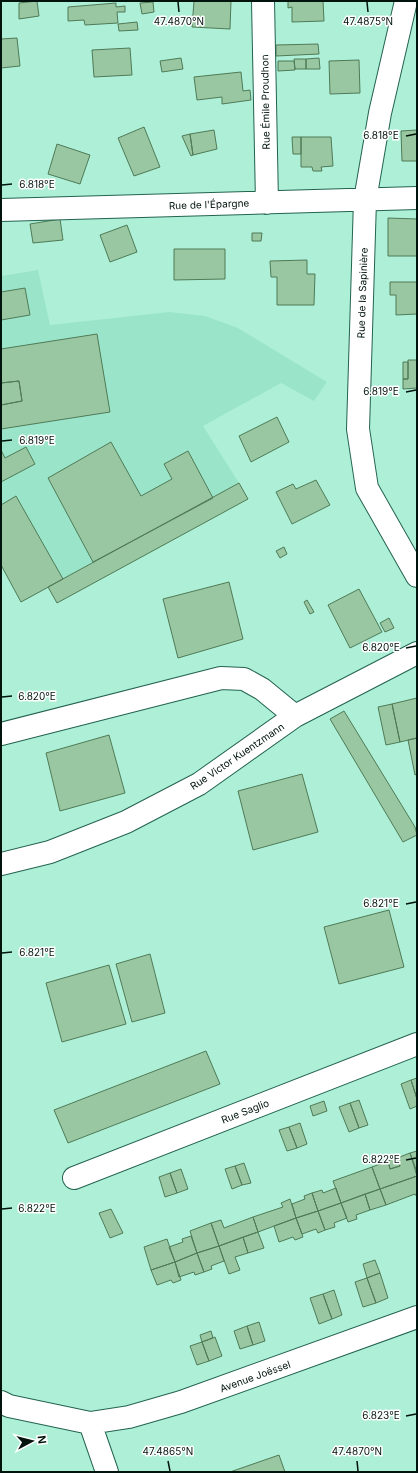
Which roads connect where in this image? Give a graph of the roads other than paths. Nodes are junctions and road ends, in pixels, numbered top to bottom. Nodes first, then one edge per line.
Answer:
1 (263, 1) edge
2 (406, 1) edge
3 (417, 198) edge
4 (365, 200) junction
5 (267, 203) junction
6 (1, 210) edge
7 (417, 576) edge
8 (417, 653) edge
9 (294, 716) junction
10 (1, 734) edge
11 (1, 864) edge
12 (417, 1044) edge
13 (74, 1178) dead end
14 (417, 1317) edge
15 (1, 1402) edge
16 (90, 1423) junction
17 (107, 1472) edge

1 - 5 street, Rue Émile Proudhon
2 - 4 street, Rue de la Sapinière
3 - 4 street, Rue de l'Épargne
4 - 5 street, Rue de l'Épargne
4 - 7 street, Rue de la Sapinière
5 - 6 street, Rue de l'Épargne
8 - 9 street, Rue Victor Kuentzmann
9 - 10 street, Rue Victor Kuentzmann
9 - 11 street, Rue Victor Kuentzmann
12 - 13 street, Rue Saglio
14 - 16 street, Avenue Joëssel
15 - 16 street
16 - 17 street

